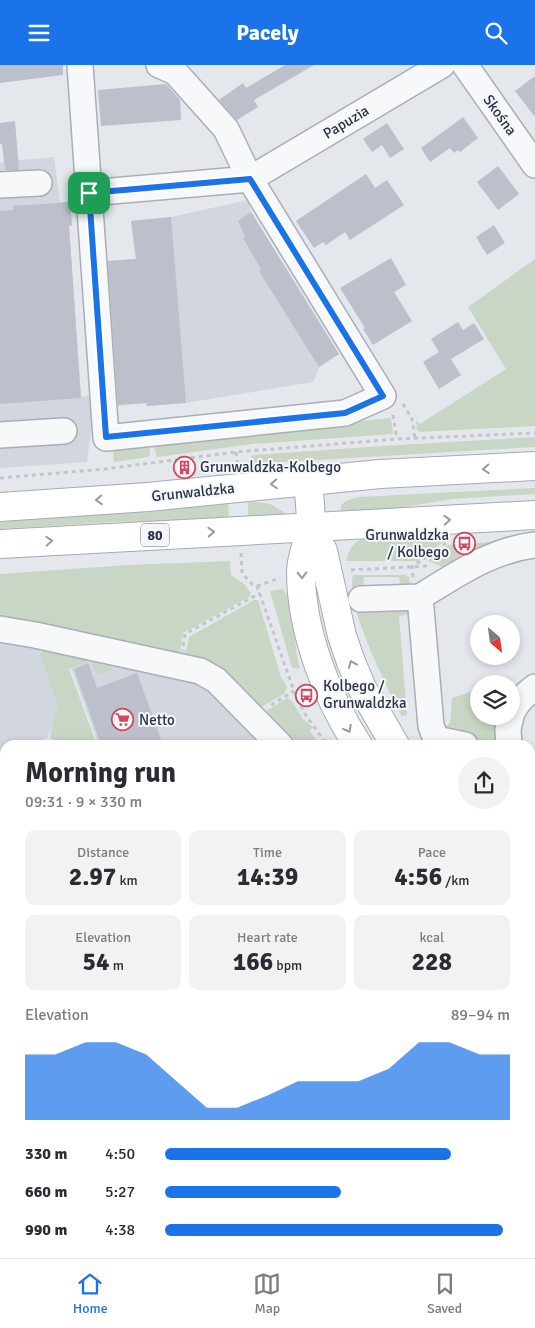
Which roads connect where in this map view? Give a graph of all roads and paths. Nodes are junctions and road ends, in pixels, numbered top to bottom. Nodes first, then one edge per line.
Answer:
1 (80, 65) edge
2 (159, 65) edge
3 (442, 65) edge
4 (465, 65) edge
5 (535, 165) edge
6 (250, 179) junction
7 (39, 183) dead end
8 (0, 185) edge
9 (89, 193) junction
10 (383, 396) junction
11 (64, 431) dead end
12 (535, 433) edge
13 (0, 435) edge
14 (415, 439) junction
15 (535, 466) edge
16 (0, 478) edge
17 (308, 481) junction
18 (0, 507) edge
19 (535, 515) edge
20 (310, 527) junction
21 (0, 544) edge
22 (535, 545) edge
23 (346, 570) dead end
24 (448, 580) junction
25 (257, 587) dead end
26 (260, 593) junction
27 (420, 597) junction
28 (361, 599) dead end
29 (0, 629) edge
30 (180, 667) junction
31 (535, 687) edge
32 (294, 691) junction
33 (520, 701) edge
34 (252, 716) junction
35 (509, 725) edge
36 (275, 740) edge
37 (323, 740) edge
38 (355, 740) edge
39 (392, 740) edge
40 (441, 740) edge
41 (509, 740) edge

1 - 9 street
2 - 6 street
3 - 6 street, Papuzia
4 - 5 street, Skośna
6 - 9 street, Papuzia
6 - 10 street
7 - 8 street
9 - 10 street
10 - 14 path
11 - 13 street
12 - 14 path
14 - 16 path
15 -> 17 main road, Grunwaldzka
17 -> 18 main road, Grunwaldzka
17 - 20 main road
20 -> 19 main road, 80
21 -> 20 main road, 80
20 -> 38 main road
39 -> 20 main road
22 - 24 street
23 - 24 path
24 - 27 street
25 - 26 path
26 - 30 path
26 - 32 path
27 - 28 street
27 - 40 street
29 - 30 street
30 - 34 street
31 - 33 street
32 - 34 path
32 - 37 path
34 - 36 street
35 - 41 street

